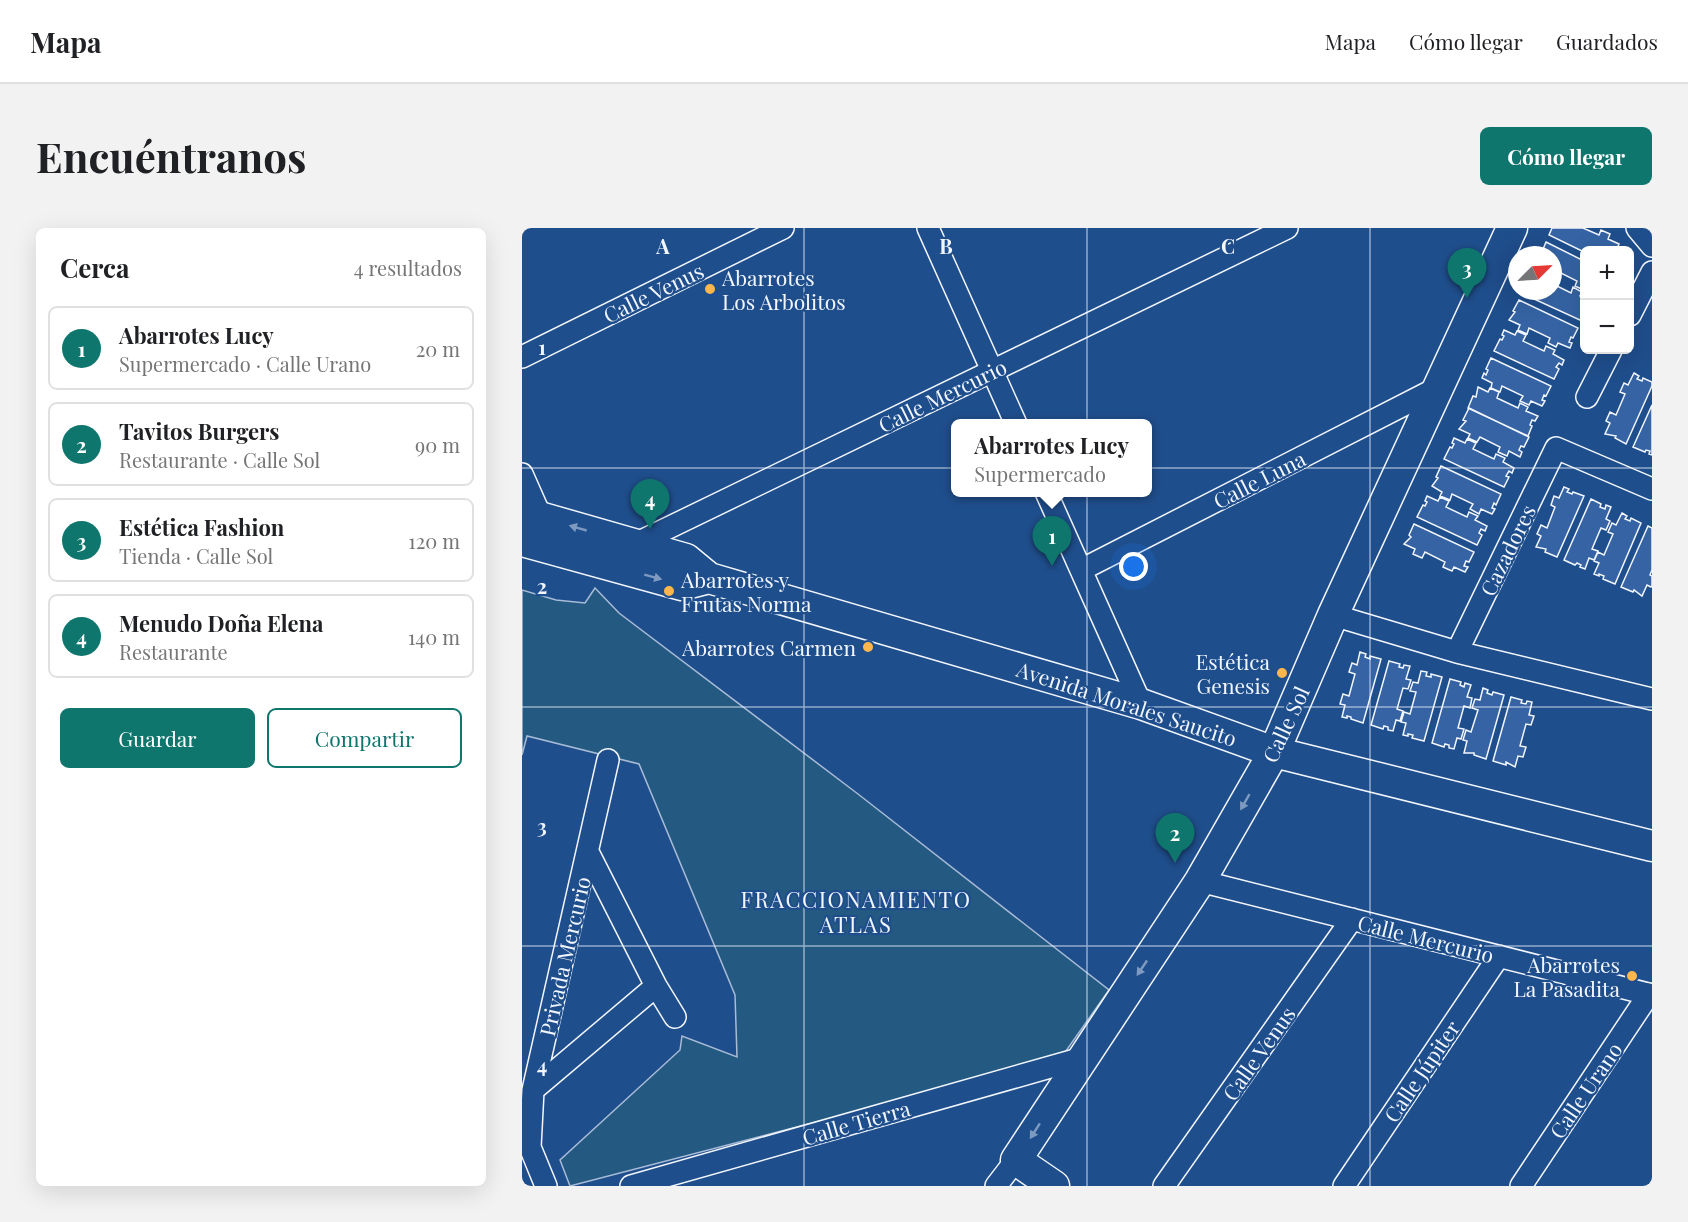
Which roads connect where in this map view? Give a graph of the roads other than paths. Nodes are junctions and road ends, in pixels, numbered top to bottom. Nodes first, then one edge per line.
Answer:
1 (783, 228) edge
2 (928, 228) edge
3 (1287, 228) edge
4 (1512, 228) edge
5 (1637, 228) edge
6 (1652, 246) edge
7 (1652, 272) edge
8 (1634, 306) edge
9 (1609, 354) edge
10 (522, 357) edge
11 (992, 371) junction
12 (1437, 388) junction
13 (1587, 396) dead end
14 (1014, 419) edge
15 (522, 474) edge
16 (1652, 489) edge
17 (1048, 497) edge
18 (532, 515) edge
19 (522, 541) edge
20 (635, 544) junction
21 (598, 562) junction
22 (1081, 570) junction
23 (709, 578) junction
24 (1333, 615) junction
25 (1457, 652) junction
26 (1652, 699) edge
27 (1141, 704) junction
28 (1274, 752) junction
29 (608, 760) dead end
30 (1652, 846) edge
31 (588, 852) junction
32 (1200, 881) junction
33 (1352, 919) junction
34 (1499, 956) junction
35 (656, 986) junction
36 (1650, 994) edge
37 (675, 1017) dead end
38 (1082, 1058) junction
39 (533, 1090) junction
40 (1016, 1160) junction
41 (546, 1186) edge
42 (631, 1186) edge
43 (996, 1186) edge
44 (1054, 1186) edge
45 (1164, 1186) edge
46 (1344, 1186) edge
47 (1521, 1186) edge

1 - 10 street, Calle Venus
2 - 11 street
3 - 11 street, Calle Mercurio
4 - 12 main road, Calle Sol
5 - 6 street
7 - 8 street
9 - 13 street
11 - 14 street
11 - 20 street, Calle Mercurio
12 - 22 street, Calle Luna
12 - 24 main road, Calle Sol
15 - 18 street
16 - 25 street, Cazadores
17 - 22 street
20 -> 18 main road, Avenida Morales Saucito
19 - 21 main road, Avenida Morales Saucito
20 - 21 street, Calle Mercurio
20 - 23 main road, Avenida Morales Saucito
21 -> 23 main road, Avenida Morales Saucito
22 - 27 street
23 - 27 main road, Avenida Morales Saucito
24 - 25 street
24 - 28 main road, Calle Sol
25 - 26 street
27 - 28 main road, Avenida Morales Saucito
28 - 30 main road, Avenida Morales Saucito
28 -> 32 main road, Calle Sol
29 - 31 street, Privada Mercurio
31 - 35 street
31 - 39 street, Privada Mercurio
32 - 33 street, Calle Mercurio
32 -> 38 main road, Calle Sol
33 - 34 street, Calle Mercurio
33 - 45 street, Calle Venus
34 - 36 street, Calle Mercurio
34 - 46 street, Calle Júpiter
35 - 37 street
35 - 39 street
36 - 47 street, Calle Urano
38 -> 40 main road, Calle Sol
38 - 42 street, Calle Tierra
39 - 41 street, Privada Mercurio
40 - 43 street, Calle Sol
40 - 44 main road

